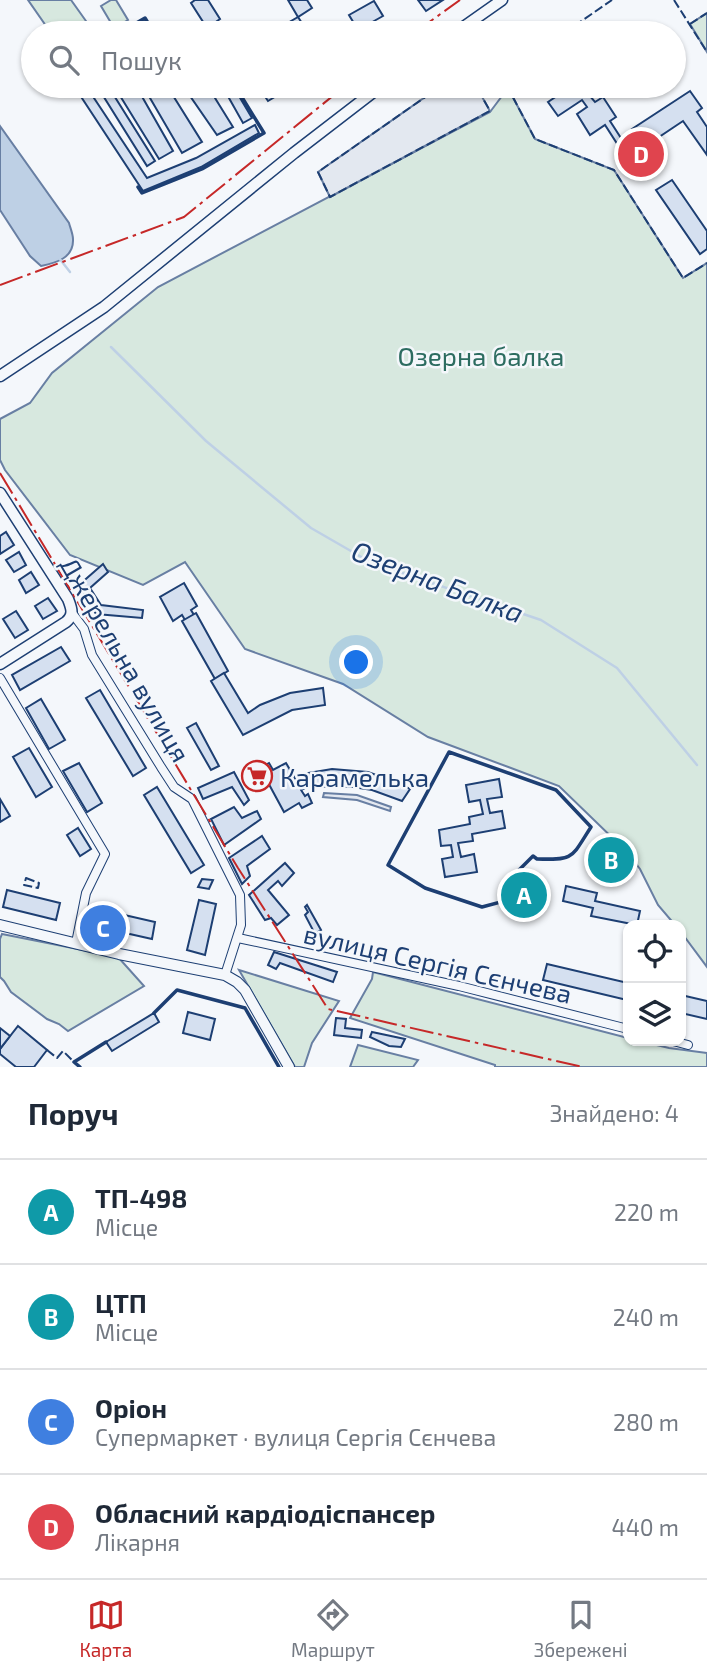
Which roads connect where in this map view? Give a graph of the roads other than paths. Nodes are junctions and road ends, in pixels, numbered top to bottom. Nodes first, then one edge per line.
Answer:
1 (502, 0) edge
2 (472, 21) edge
3 (365, 98) edge
4 (0, 376) edge
5 (0, 493) edge
6 (72, 613) junction
7 (0, 664) edge
8 (0, 678) edge
9 (0, 925) edge
10 (238, 938) junction
11 (76, 943) junction
12 (225, 975) junction
13 (623, 1029) edge
14 (289, 1067) edge

1 - 2 main road
3 - 4 main road
5 - 6 main road, Джерельна вулиця
6 - 7 main road
6 - 10 street, Джерельна вулиця
8 - 11 street
9 - 11 street
10 - 12 street, Джерельна вулиця
10 - 13 street, вулиця Сергія Сєнчева
11 - 12 street
12 - 14 street

